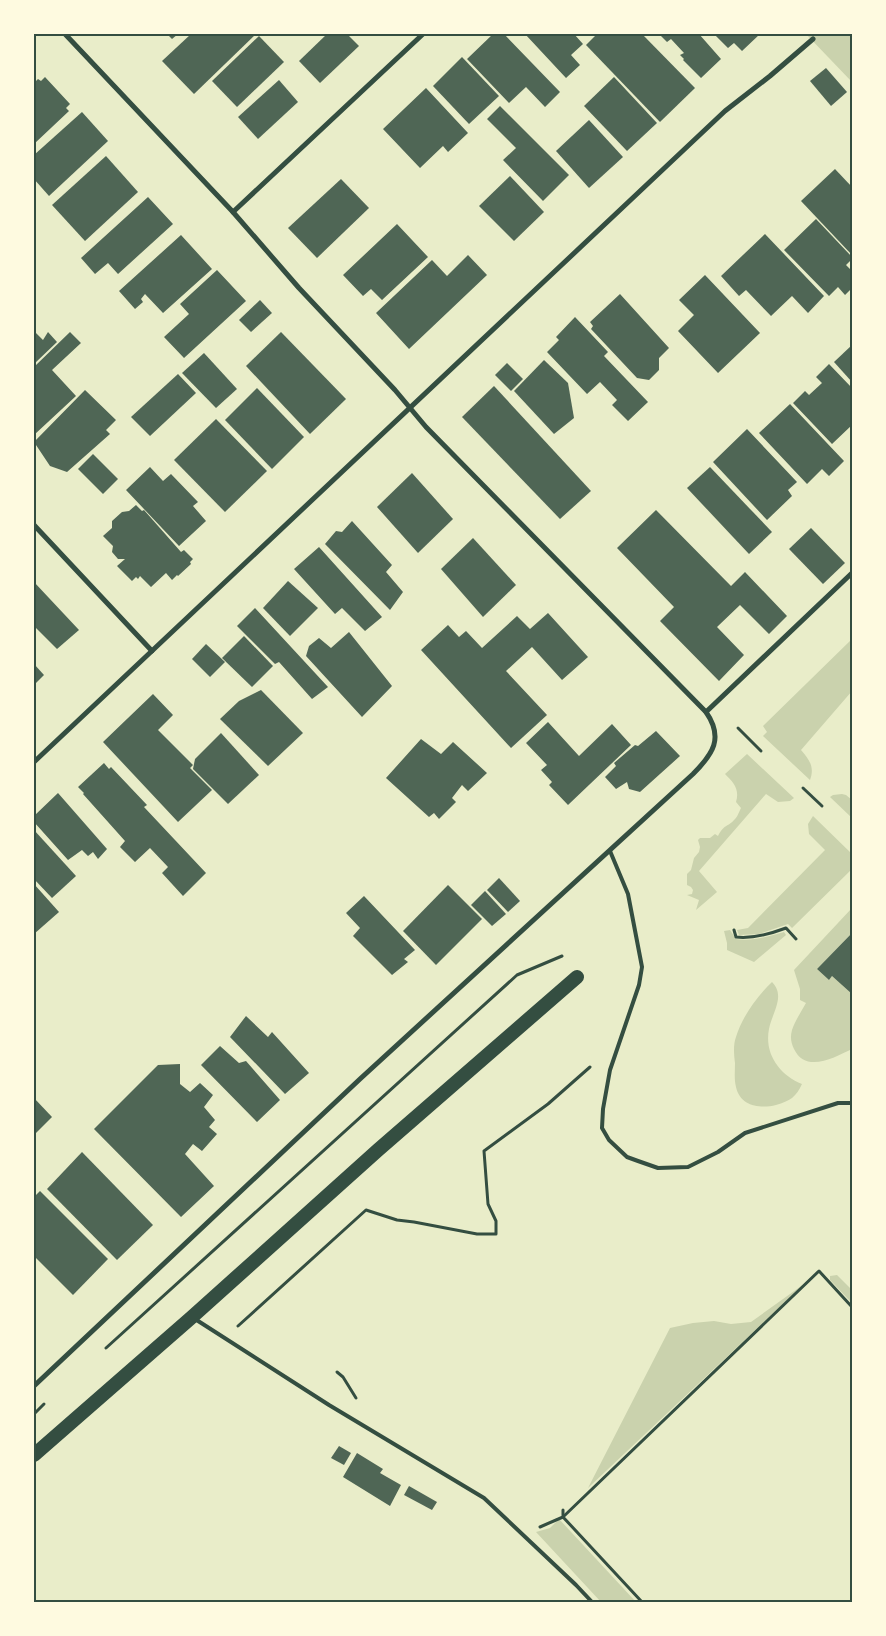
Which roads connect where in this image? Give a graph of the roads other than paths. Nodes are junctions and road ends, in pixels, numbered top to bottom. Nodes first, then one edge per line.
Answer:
1 (65, 34) edge
2 (423, 34) edge
3 (813, 39) dead end
4 (233, 212) junction
5 (410, 407) junction
6 (34, 525) edge
7 (852, 573) edge
8 (152, 651) junction
9 (706, 712) junction
10 (34, 762) edge
11 (610, 851) junction
12 (577, 977) dead end
13 (852, 1103) edge
14 (192, 1317) junction
15 (34, 1386) edge
16 (34, 1456) edge
17 (592, 1602) edge

1 - 4 street
2 - 4 street
3 - 5 street
4 - 5 street
5 - 8 street
5 - 9 street
6 - 8 street
7 - 9 street
8 - 10 street
9 - 11 street
11 - 13 lane
11 - 15 street
12 - 14 highway
14 - 16 highway
14 - 17 lane

